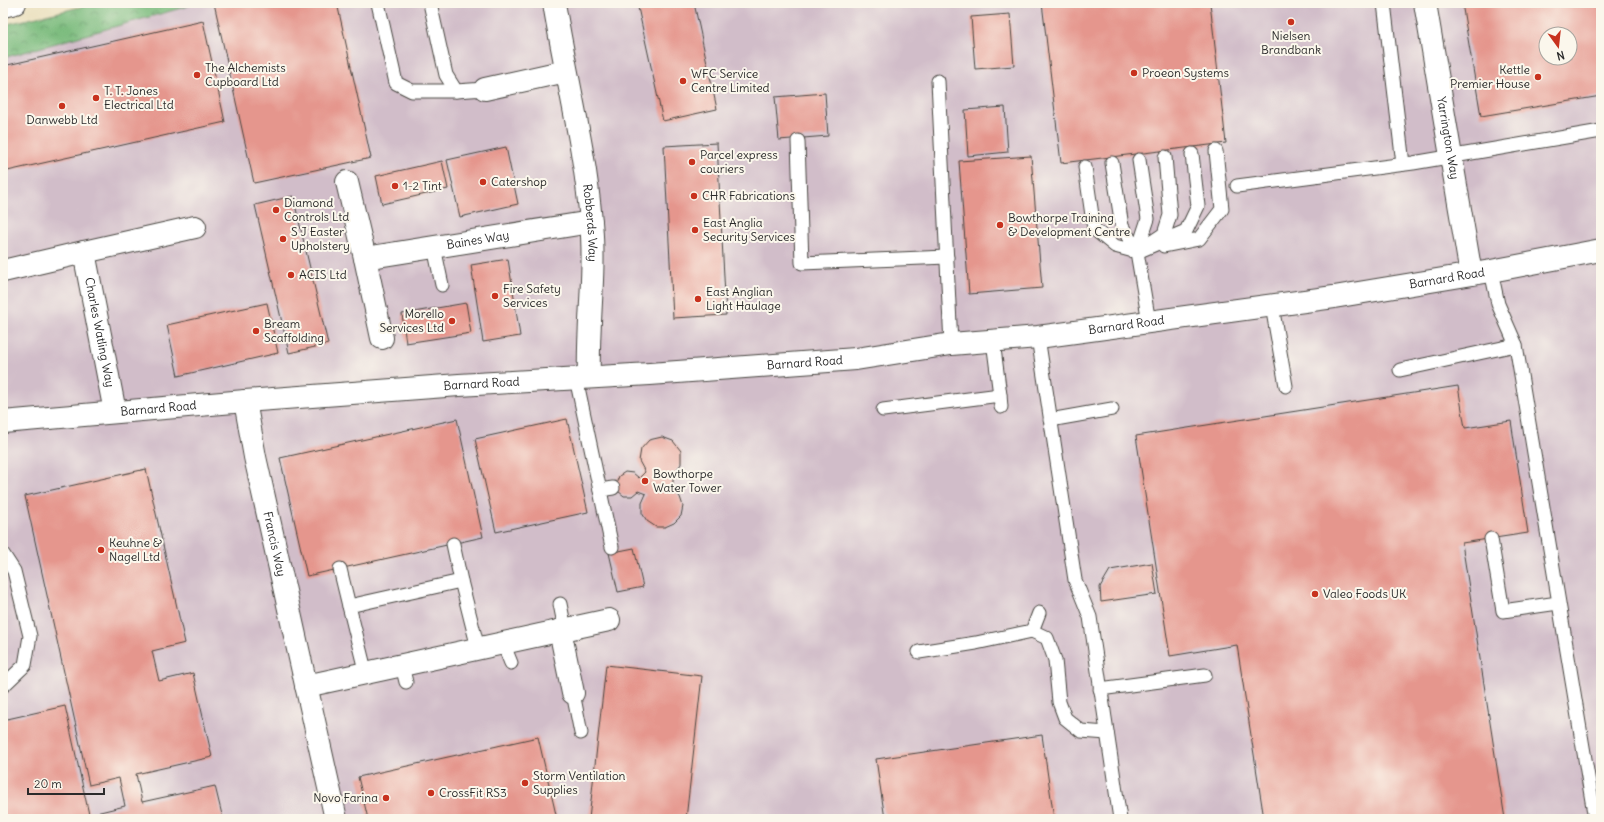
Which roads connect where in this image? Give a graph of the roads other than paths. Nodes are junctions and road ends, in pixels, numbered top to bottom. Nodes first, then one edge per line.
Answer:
1 (15, 3) edge
2 (378, 3) edge
3 (430, 3) edge
4 (554, 3) edge
5 (1384, 3) edge
6 (1425, 3) edge
7 (3, 6) edge
8 (566, 71) junction
9 (938, 81) dead end
10 (485, 89) joint
11 (456, 91) junction
12 (1601, 131) edge
13 (798, 141) dead end
14 (1216, 152) dead end
15 (1192, 154) dead end
16 (1165, 157) dead end
17 (1452, 157) junction
18 (1139, 160) dead end
19 (1112, 163) dead end
20 (1403, 164) junction
21 (1085, 167) dead end
22 (347, 182) dead end
23 (1237, 186) dead end
24 (591, 222) junction
25 (195, 227) dead end
26 (434, 246) junction
27 (1601, 250) edge
28 (84, 252) junction
29 (1137, 252) junction
30 (947, 257) junction
31 (365, 258) junction
32 (3, 271) edge
33 (1481, 272) junction
34 (442, 285) dead end
35 (1272, 306) junction
36 (1149, 322) junction
37 (1038, 337) junction
38 (382, 338) dead end
39 (993, 341) junction
40 (951, 344) junction
41 (1516, 345) junction
42 (1400, 370) dead end
43 (582, 378) junction
44 (1286, 386) dead end
45 (245, 401) junction
46 (1112, 409) dead end
47 (883, 410) dead end
48 (115, 412) junction
49 (1050, 420) junction
50 (3, 422) edge
51 (613, 488) dead end
52 (600, 490) junction
53 (1491, 539) dead end
54 (452, 544) dead end
55 (612, 547) dead end
56 (3, 554) edge
57 (340, 569) dead end
58 (461, 581) junction
59 (1558, 603) junction
60 (560, 604) dead end
61 (349, 606) junction
62 (1039, 613) dead end
63 (612, 619) dead end
64 (563, 630) junction
65 (1032, 631) junction
66 (503, 644) junction
67 (478, 648) junction
68 (919, 652) dead end
69 (512, 663) dead end
70 (366, 674) junction
71 (1205, 675) dead end
72 (3, 686) edge
73 (306, 686) junction
74 (1100, 689) junction
75 (573, 693) joint
76 (581, 733) dead end
77 (1107, 733) junction
78 (336, 819) edge
79 (1120, 819) edge
80 (1594, 819) edge

1 - 7 street
2 - 11 lane
3 - 11 lane
4 - 8 street, Robberds Way
5 - 20 lane
6 - 17 street, Yarrington Way
8 - 10 street
8 - 24 street, Robberds Way
9 - 30 lane
10 - 11 lane
12 - 17 lane
13 - 30 lane
14 - 29 lane
15 - 29 lane
16 - 29 lane
17 - 20 lane
17 - 33 street, Yarrington Way
18 - 29 lane
19 - 29 lane
20 - 23 lane
21 - 29 lane
22 - 31 street
24 - 26 street, Baines Way
24 - 43 street, Robberds Way
25 - 28 street
26 - 31 street, Baines Way
26 - 34 lane
27 - 33 street, Barnard Road
28 - 32 street
28 - 48 street, Charles Watling Way
29 - 36 lane
30 - 40 lane
31 - 38 street
33 - 35 street, Barnard Road
33 - 41 lane
35 - 36 street, Barnard Road
35 - 44 lane
36 - 37 street, Barnard Road
37 - 39 street, Barnard Road
37 - 49 lane
39 - 40 street, Barnard Road
39 - 47 lane
40 - 43 street, Barnard Road
41 - 42 lane
41 - 59 lane
43 - 45 street, Barnard Road
43 - 52 lane
45 - 48 street, Barnard Road
45 - 73 street, Francis Way
46 - 49 lane
48 - 50 street, Barnard Road
49 - 74 lane
51 - 52 lane
52 - 55 lane
53 - 59 lane
54 - 58 lane
56 - 72 lane
57 - 61 lane
58 - 61 lane
58 - 67 lane
59 - 80 lane
60 - 64 lane
61 - 70 lane
62 - 65 lane
63 - 64 street
64 - 66 street
64 - 75 street
65 - 68 lane
65 - 77 lane
66 - 67 street
66 - 69 lane
67 - 70 street
70 - 73 street
71 - 74 lane
73 - 78 street, Francis Way
74 - 77 lane
75 - 76 lane
77 - 79 lane

